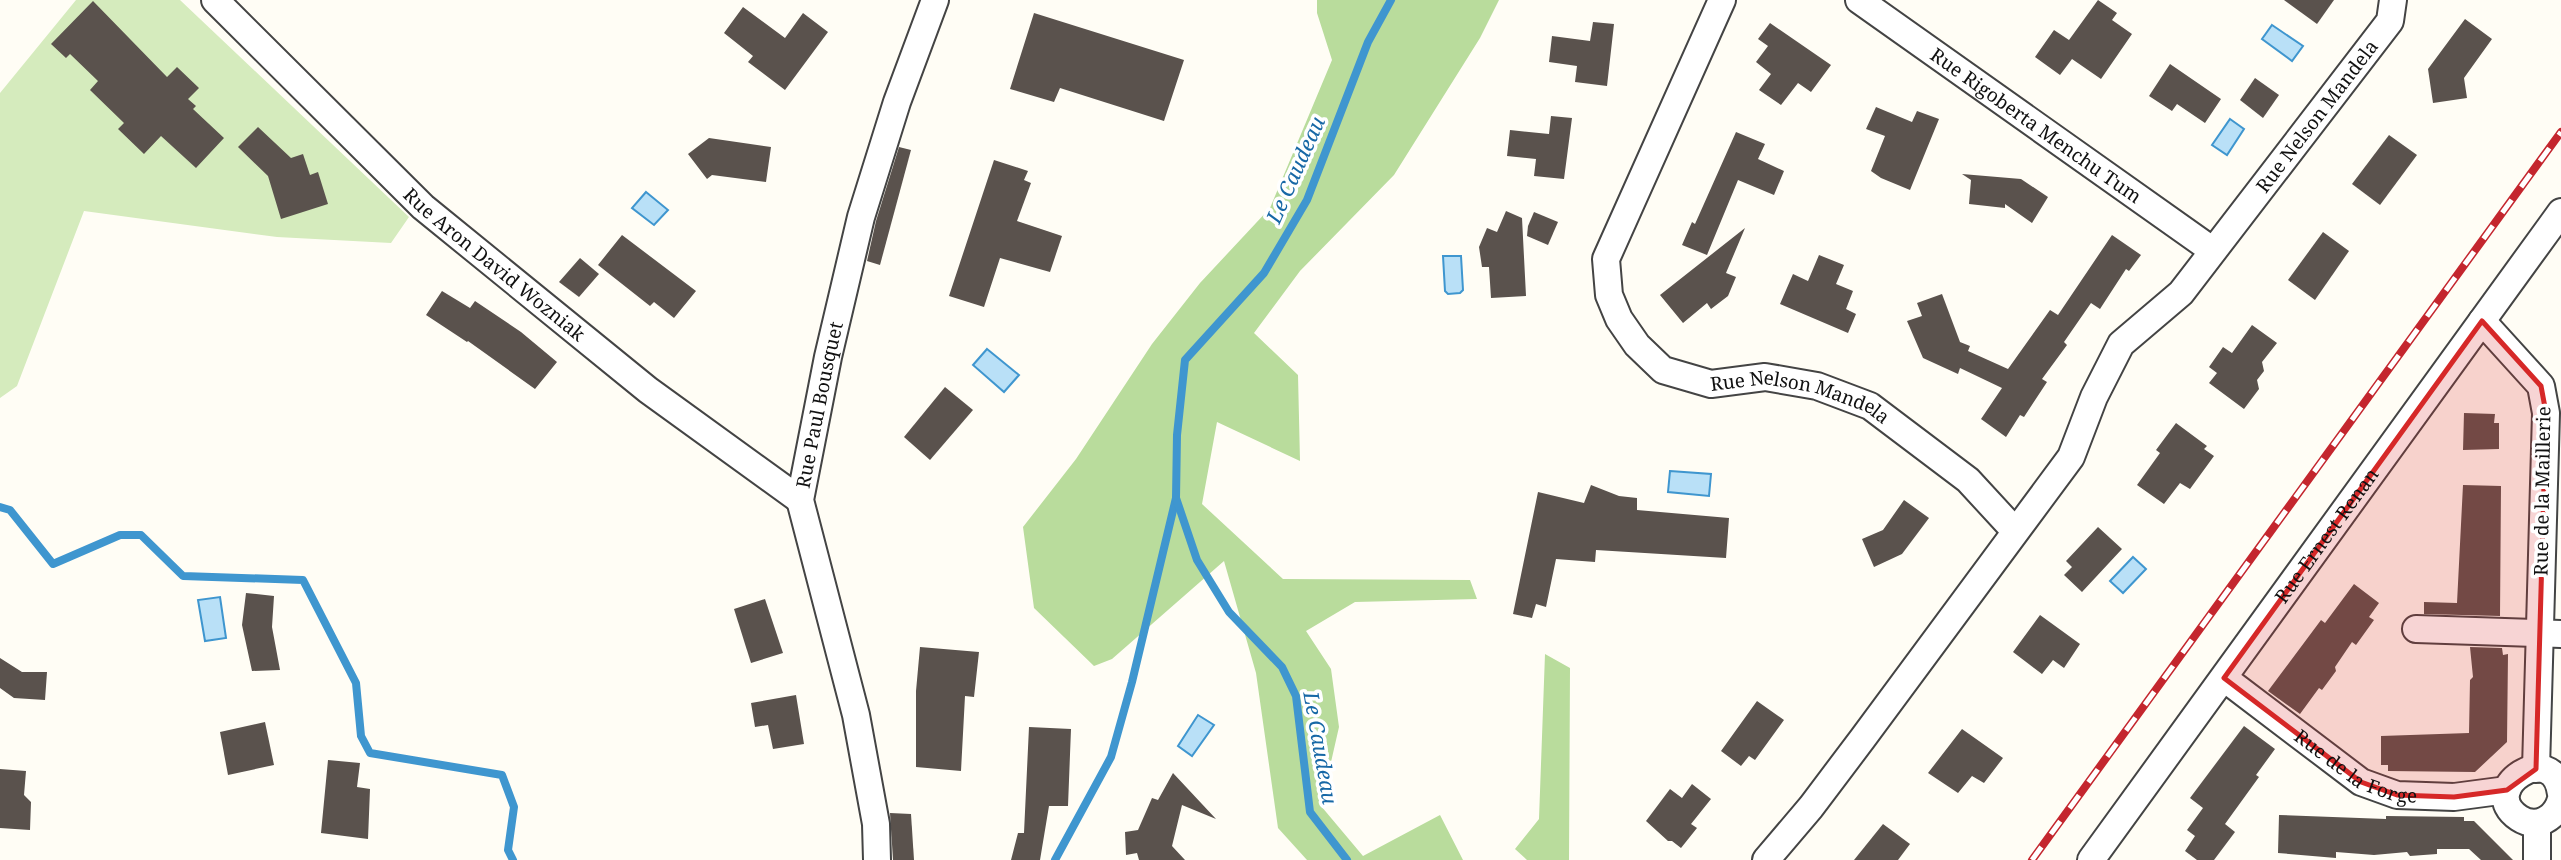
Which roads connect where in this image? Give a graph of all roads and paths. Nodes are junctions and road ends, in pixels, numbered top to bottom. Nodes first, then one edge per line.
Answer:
1 (215, 0) edge
2 (935, 0) edge
3 (1722, 0) edge
4 (1859, 0) edge
5 (2393, 0) edge
6 (2558, 220) edge
7 (2212, 250) junction
8 (2482, 321) junction
9 (2551, 386) edge
10 (800, 500) junction
11 (2015, 531) junction
12 (2416, 629) dead end
13 (2550, 634) edge
14 (2224, 678) junction
15 (2536, 769) junction
16 (2507, 790) junction
17 (2561, 797) edge
18 (2537, 823) junction
19 (877, 860) edge
20 (1766, 860) edge
21 (2091, 860) edge
22 (2537, 860) edge

1 - 10 street, Rue Aron David Wozniak
2 - 10 street, Rue Paul Bousquet
3 - 11 street, Rue Nelson Mandela
4 - 7 street, Rue Rigoberta Menchu Tum
5 - 7 street, Rue Nelson Mandela
6 - 8 street, Rue Ernest Renan
7 - 11 street, Rue Nelson Mandela
8 - 9 street, Rue de la Maillerie
8 - 14 street, Rue Ernest Renan
9 - 13 street, Rue de la Maillerie
10 - 19 street, Rue Paul Bousquet
11 - 20 street, Rue Nelson Mandela
12 - 13 street
13 - 15 street, Rue de la Maillerie
14 - 16 street, Rue de la Forge
14 - 21 street, Rue Ernest Renan
15 - 16 street
15 - 17 street
16 - 18 street
17 - 18 street
18 - 22 street

